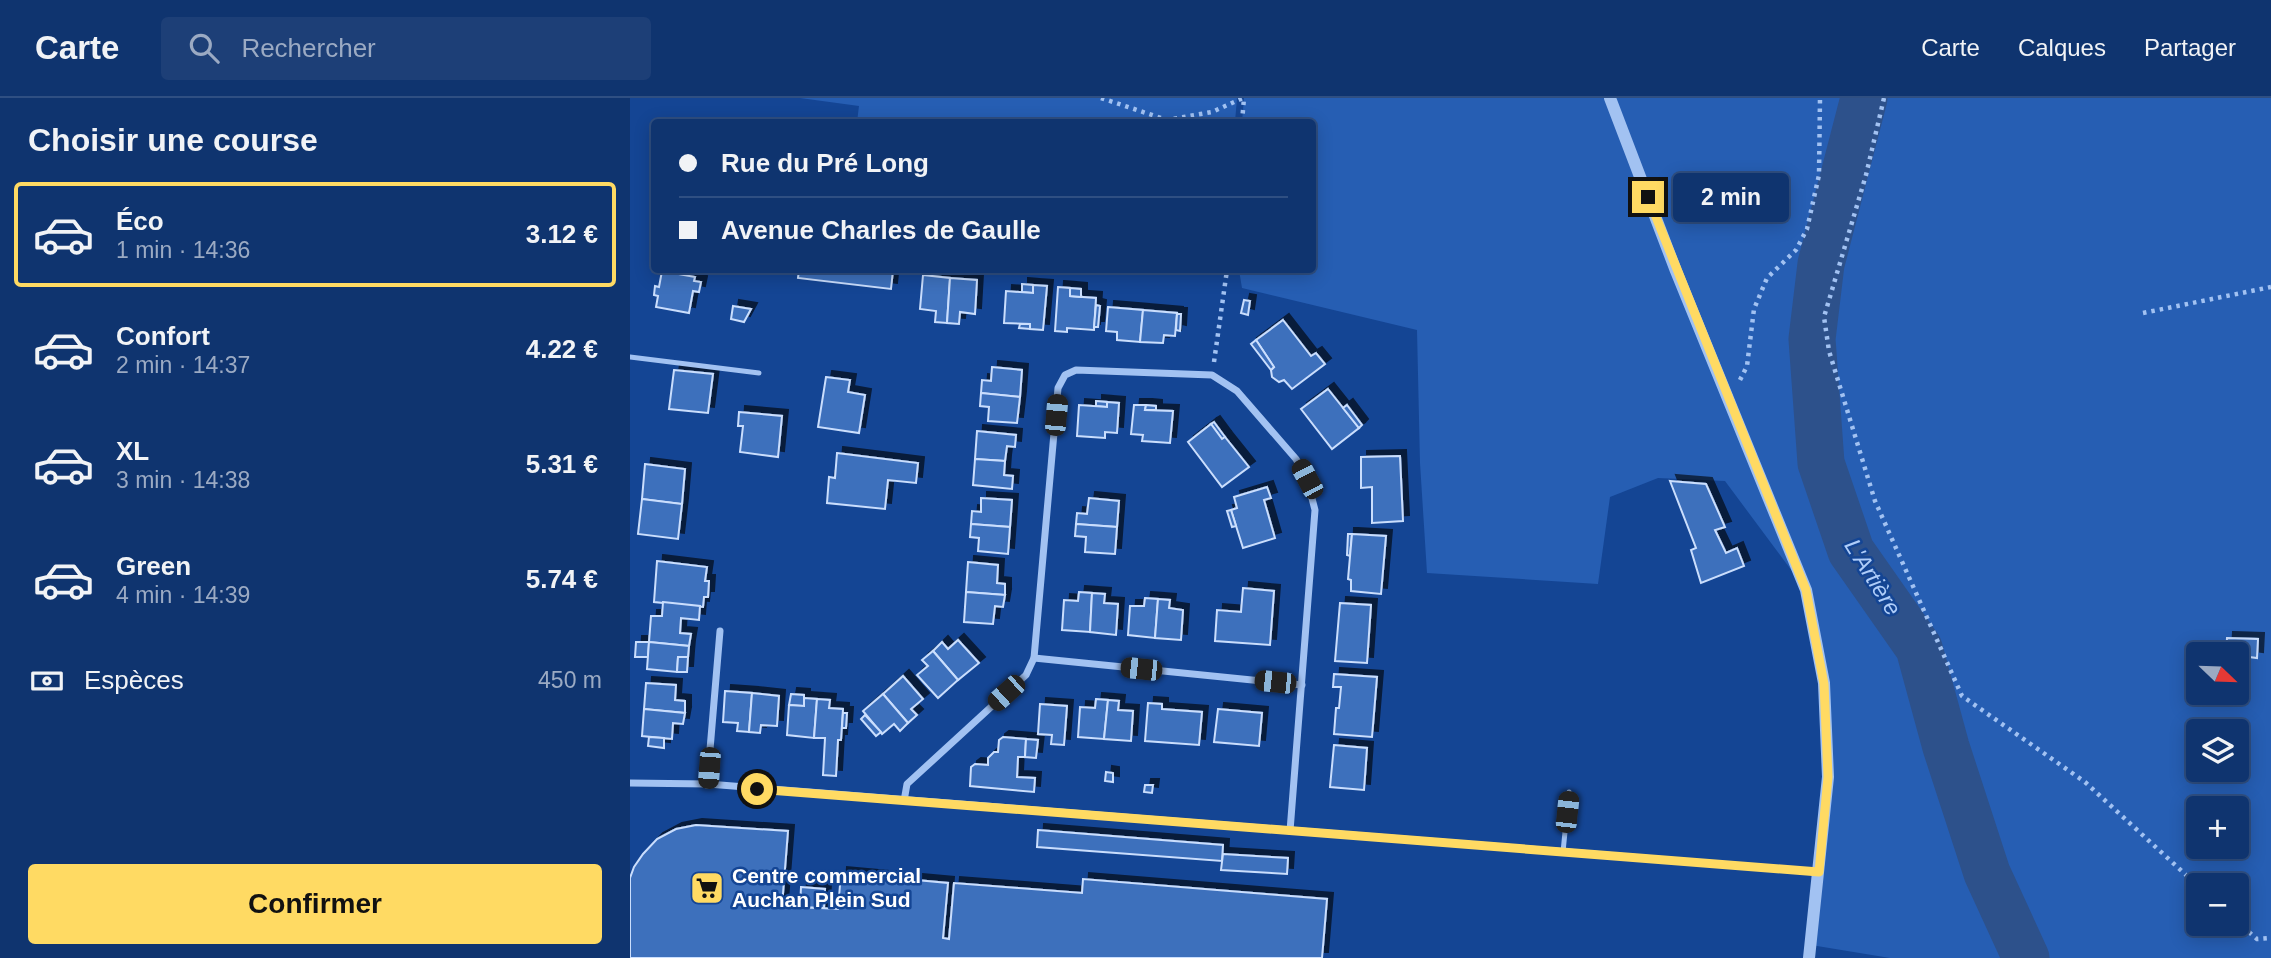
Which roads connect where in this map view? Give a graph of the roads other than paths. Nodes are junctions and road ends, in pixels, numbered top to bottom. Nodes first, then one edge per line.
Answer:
1 (1610, 98) edge
2 (630, 357) edge
3 (758, 373) dead end
4 (720, 631) dead end
5 (1034, 658) junction
6 (1302, 685) junction
7 (630, 783) edge
8 (707, 785) junction
9 (1569, 792) dead end
10 (904, 801) junction
11 (1290, 831) junction
12 (1563, 852) junction
13 (1819, 872) junction
14 (1809, 958) edge

1 - 13 street
2 - 3 lane
4 - 8 street
5 - 6 street
5 - 6 street
5 - 10 street
6 - 11 street
7 - 8 street
8 - 10 street
9 - 12 lane
10 - 11 street
11 - 12 street
12 - 13 street
13 - 14 street

